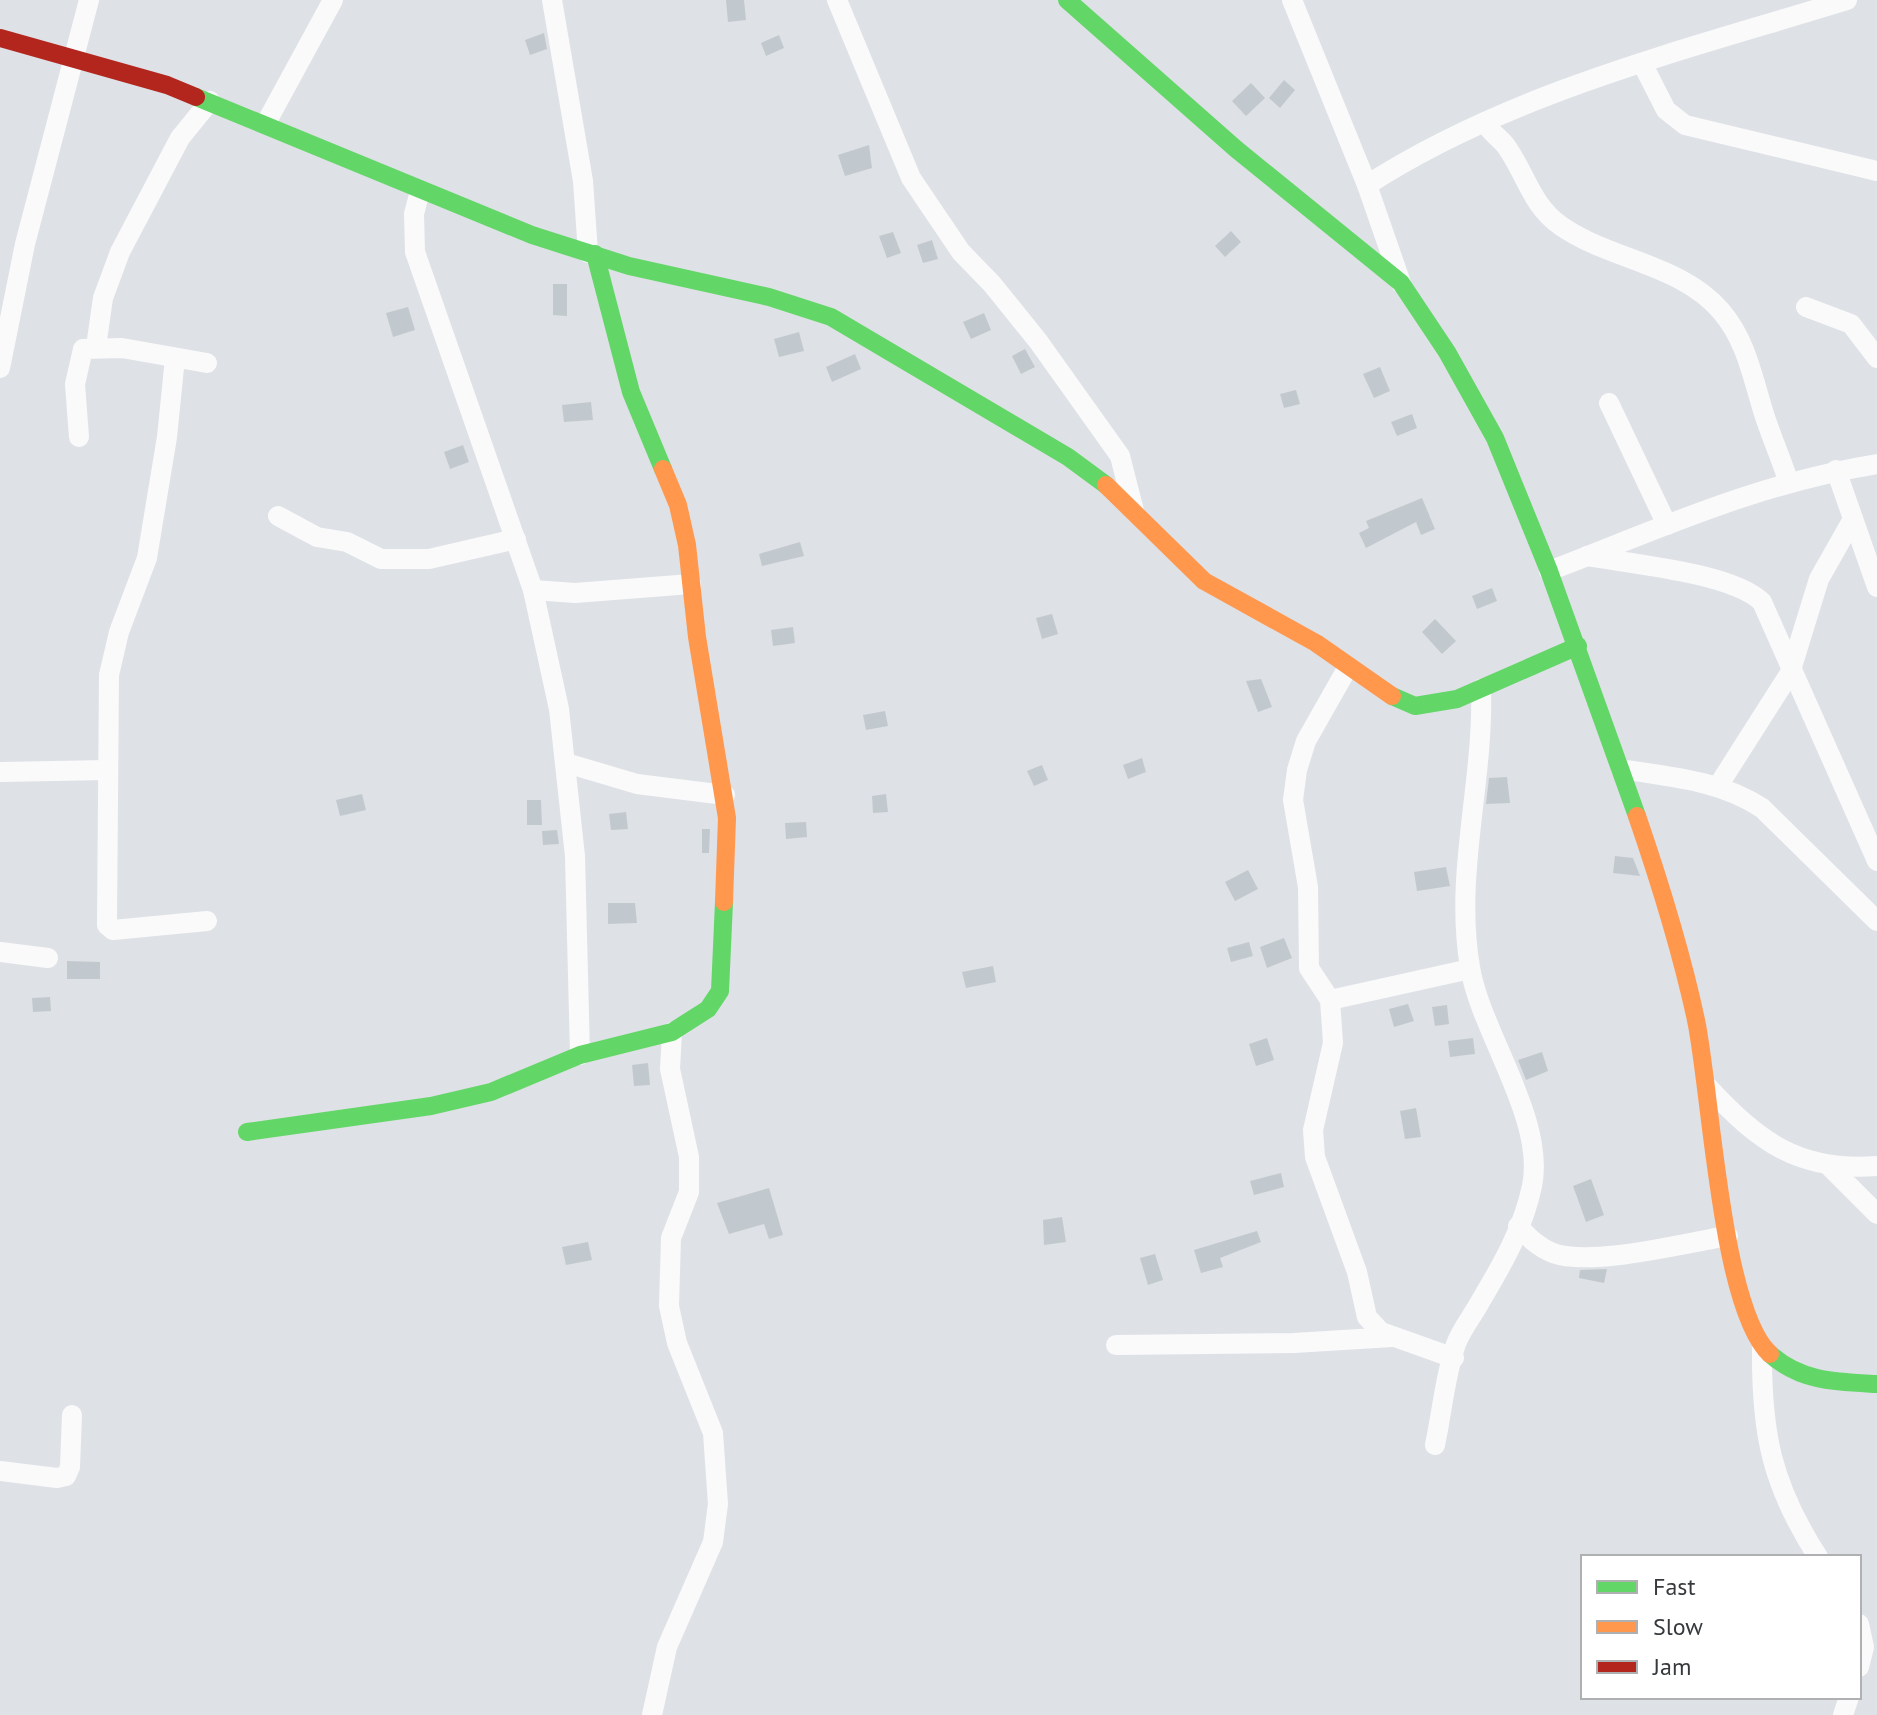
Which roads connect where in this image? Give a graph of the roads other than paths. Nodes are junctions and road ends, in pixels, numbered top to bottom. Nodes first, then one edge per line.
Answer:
1 (89, 0) edge
2 (333, 0) edge
3 (552, 0) edge
4 (837, 0) edge
5 (1067, 0) edge
6 (1292, 0) edge
7 (1847, 0) edge
8 (0, 38) edge
9 (71, 57) junction
10 (1642, 63) junction
11 (210, 101) junction
12 (266, 123) junction
13 (1486, 124) junction
14 (1877, 171) edge
15 (1367, 185) junction
16 (420, 191) junction
17 (592, 254) junction
18 (1401, 283) junction
19 (1806, 307) dead end
20 (96, 347) junction
21 (175, 358) junction
22 (1877, 358) edge
23 (207, 363) dead end
24 (0, 368) edge
25 (1609, 403) dead end
26 (79, 437) dead end
27 (1877, 464) edge
28 (1836, 470) junction
29 (1788, 480) junction
30 (1134, 511) junction
31 (278, 516) dead end
32 (1853, 519) junction
33 (1667, 525) junction
34 (516, 539) junction
35 (1587, 556) junction
36 (1549, 571) junction
37 (691, 584) junction
38 (1877, 587) edge
39 (533, 590) junction
40 (1578, 646) junction
41 (1348, 667) junction
42 (1790, 673) junction
43 (1481, 689) junction
44 (566, 763) junction
45 (1621, 769) junction
46 (107, 770) junction
47 (0, 772) edge
48 (1718, 786) junction
49 (725, 795) junction
50 (1877, 861) edge
51 (207, 921) dead end
52 (1877, 921) edge
53 (0, 952) edge
54 (48, 958) dead end
55 (1470, 969) junction
56 (1330, 1000) junction
57 (672, 1032) junction
58 (580, 1055) junction
59 (1708, 1087) junction
60 (247, 1132) dead end
61 (1877, 1166) edge
62 (1830, 1167) junction
63 (1877, 1214) edge
64 (1518, 1226) junction
65 (1728, 1236) junction
66 (1392, 1337) junction
67 (1116, 1345) dead end
68 (1762, 1346) junction
69 (1454, 1358) junction
70 (1877, 1384) edge
71 (72, 1415) dead end
72 (1435, 1445) dead end
73 (0, 1471) edge
74 (1817, 1555) edge
75 (1861, 1633) edge
76 (1861, 1659) edge
77 (652, 1715) edge

1 - 9 street
2 - 12 street
3 - 17 street
4 - 30 street
5 - 18 street
6 - 15 street
7 - 10 street
8 - 9 street
9 - 11 street
9 - 24 street
10 - 13 street
10 - 14 street
11 - 12 street
11 - 20 street
12 - 16 street
13 - 15 street
13 - 29 street
15 - 18 street
16 - 17 street
16 - 34 street
17 - 30 street
17 - 37 street
18 - 36 street
19 - 22 street
20 - 21 street
20 - 26 street
21 - 23 street
21 - 46 street
25 - 33 street
27 - 28 street
28 - 29 street
28 - 32 street
29 - 33 street
30 - 41 street
31 - 34 street
32 - 38 street
32 - 42 street
33 - 35 street
34 - 39 street
35 - 36 street
35 - 42 street
36 - 40 street
37 - 39 street
37 - 49 street
39 - 44 street
40 - 43 street
40 - 45 street
41 - 43 street
41 - 56 street
42 - 48 street
42 - 50 street
43 - 55 street
44 - 49 street
44 - 58 street
45 - 48 street
45 - 59 street
46 - 47 street
46 - 51 street
48 - 52 street
49 - 57 street
53 - 54 street
55 - 56 street
55 - 64 street
56 - 66 street
57 - 58 street
57 - 77 street
58 - 60 street
59 - 62 street
59 - 65 street
61 - 62 street
62 - 63 street
64 - 65 street
64 - 69 street
65 - 68 street
66 - 67 street
66 - 69 street
68 - 70 street
68 - 74 street
69 - 72 street
71 - 73 street
75 - 76 street

